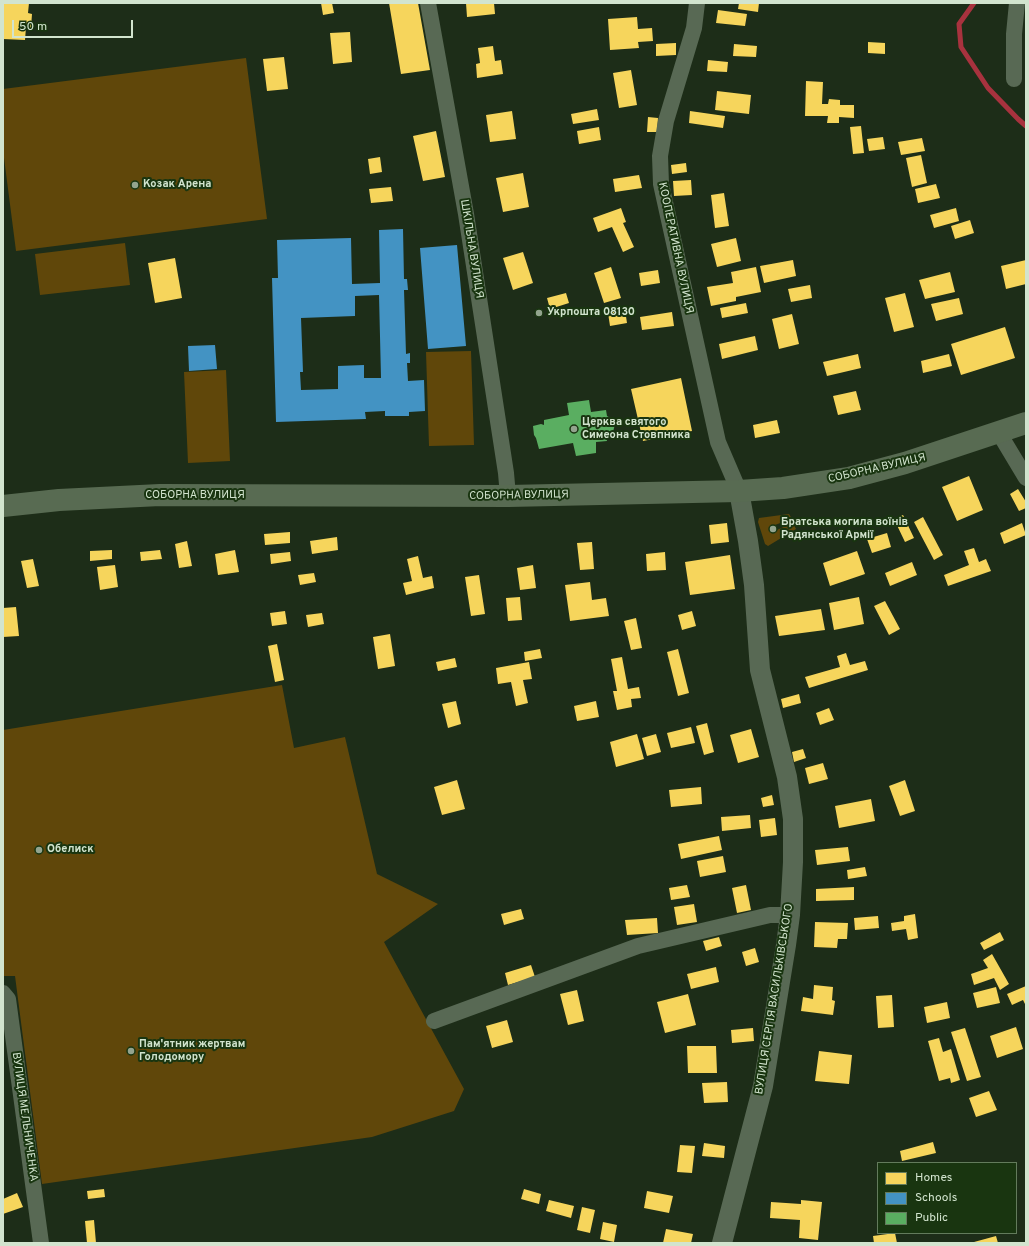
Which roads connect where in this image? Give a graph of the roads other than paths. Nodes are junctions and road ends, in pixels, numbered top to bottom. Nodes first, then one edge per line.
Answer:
1 (428, 3) edge
2 (697, 3) edge
3 (1017, 3) edge
4 (1014, 79) dead end
5 (1026, 423) edge
6 (999, 433) junction
7 (1026, 478) edge
8 (738, 491) junction
9 (508, 496) junction
10 (3, 506) edge
11 (790, 915) junction
12 (3, 992) edge
13 (434, 1021) dead end
14 (41, 1243) edge
15 (722, 1243) edge

1 - 9 street, ШКІЛЬНА ВУЛИЦЯ
2 - 8 street, КООПЕРАТИВНА ВУЛИЦЯ
3 - 4 street
5 - 6 main road, СОБОРНА ВУЛИЦЯ
6 - 7 street
6 - 8 main road, СОБОРНА ВУЛИЦЯ
8 - 9 main road, СОБОРНА ВУЛИЦЯ
8 - 11 street, ВУЛИЦЯ СЕРГІЯ ВАСИЛЬКІВСЬКОГО
9 - 10 main road, СОБОРНА ВУЛИЦЯ
11 - 13 street
11 - 15 street, ВУЛИЦЯ СЕРГІЯ ВАСИЛЬКІВСЬКОГО
12 - 14 street, ВУЛИЦЯ МЕЛЬНИЧЕНКА

